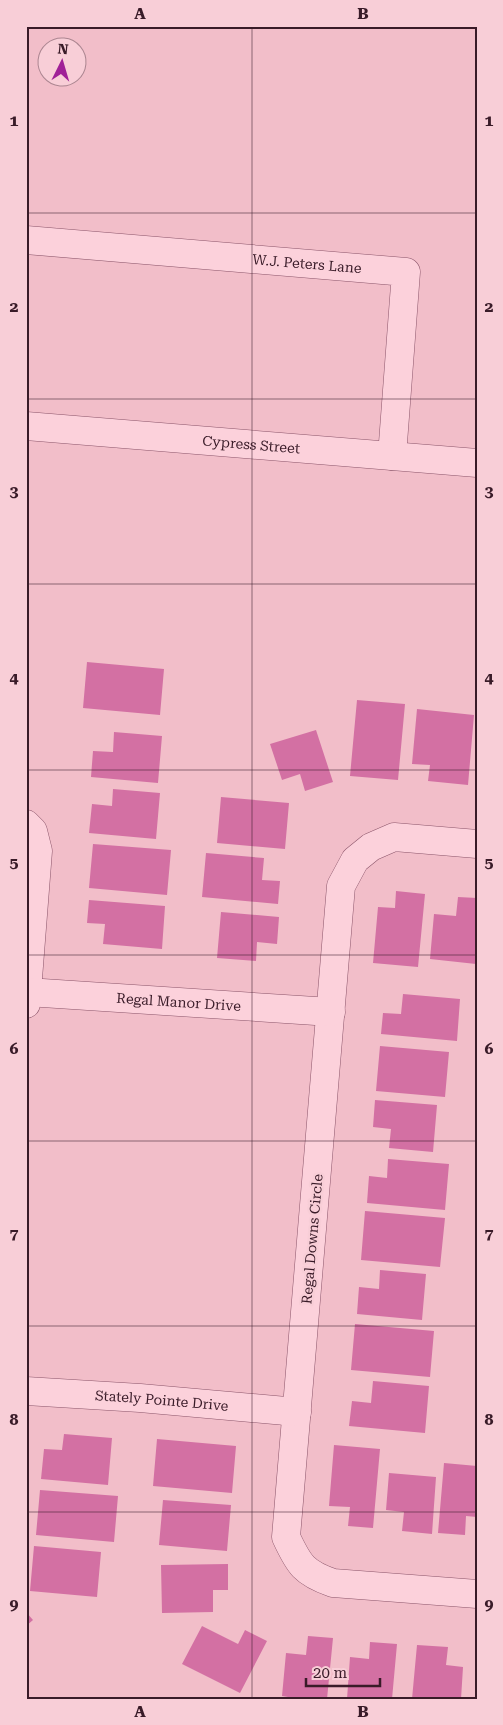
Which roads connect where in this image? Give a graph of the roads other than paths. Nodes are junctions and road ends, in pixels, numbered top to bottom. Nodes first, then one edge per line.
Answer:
1 (26, 240) edge
2 (26, 426) edge
3 (392, 456) junction
4 (477, 463) edge
5 (26, 824) edge
6 (477, 844) edge
7 (27, 998) edge
8 (330, 1012) junction
9 (26, 1391) edge
10 (297, 1412) junction
11 (477, 1594) edge

1 - 3 street, W.J. Peters Lane
2 - 3 street, Cypress Street
3 - 4 street, Cypress Street
5 - 7 street
6 - 8 street, Regal Downs Circle
7 - 8 street, Regal Manor Drive
8 - 10 street, Regal Downs Circle
9 - 10 street, Stately Pointe Drive
10 - 11 street, Regal Downs Circle

